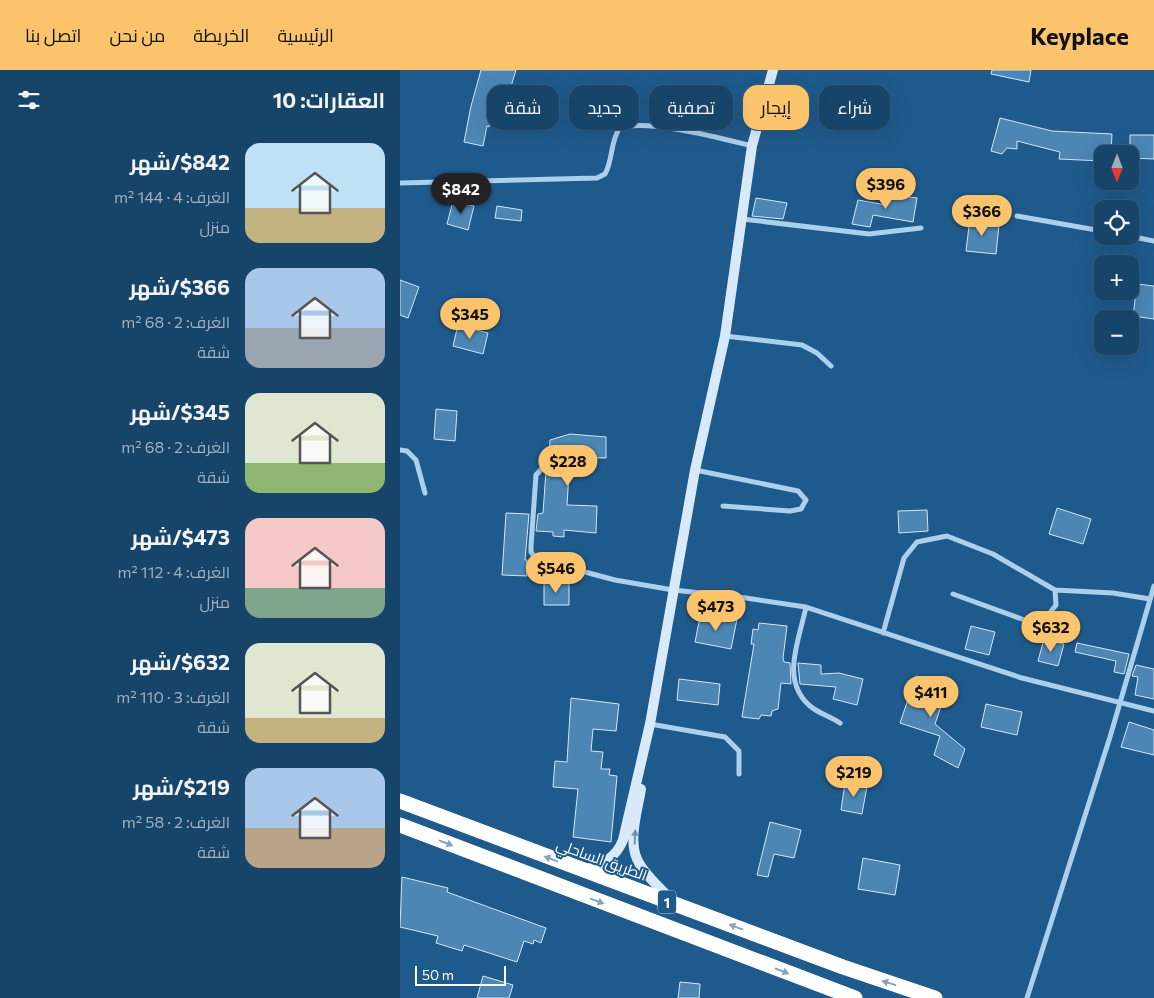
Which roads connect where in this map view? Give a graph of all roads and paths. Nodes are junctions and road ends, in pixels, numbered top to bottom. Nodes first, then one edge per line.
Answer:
1 (773, 70) edge
2 (752, 146) junction
3 (400, 183) edge
4 (1017, 216) dead end
5 (741, 219) junction
6 (921, 228) dead end
7 (1094, 230) edge
8 (1139, 238) edge
9 (1154, 241) edge
10 (725, 336) junction
11 (831, 366) dead end
12 (400, 450) edge
13 (556, 463) dead end
14 (695, 470) junction
15 (425, 493) dead end
16 (722, 506) dead end
17 (1154, 586) edge
18 (673, 590) junction
19 (1054, 590) junction
20 (953, 594) dead end
21 (1150, 599) junction
22 (806, 607) junction
23 (884, 633) junction
24 (1118, 704) junction
25 (1154, 711) edge
26 (840, 722) dead end
27 (650, 724) junction
28 (642, 763) junction
29 (739, 774) dead end
30 (400, 801) edge
31 (400, 825) edge
32 (582, 871) junction
33 (677, 905) junction
34 (855, 998) edge
35 (935, 998) edge
36 (1027, 998) edge

1 - 2 street
2 - 3 street
2 - 5 street
4 - 7 street
5 - 6 street
5 - 10 street
8 - 9 street
10 - 11 street
10 - 14 street
12 - 15 street
13 - 18 street
14 - 16 street
14 - 18 street
17 - 21 street
18 - 22 street
18 - 27 street
19 - 20 street
19 - 21 street
19 - 23 street
21 - 24 street
22 - 23 street
22 - 26 street
23 - 24 street
24 - 25 street
24 - 36 street
27 - 28 street
27 - 29 street
28 - 32 street
33 -> 28 street
32 -> 30 highway, الطريق الساحلي / 1
31 -> 34 highway
32 - 33 highway, الطريق الساحلي / 1
35 -> 33 highway, الطريق الساحلي / 1

